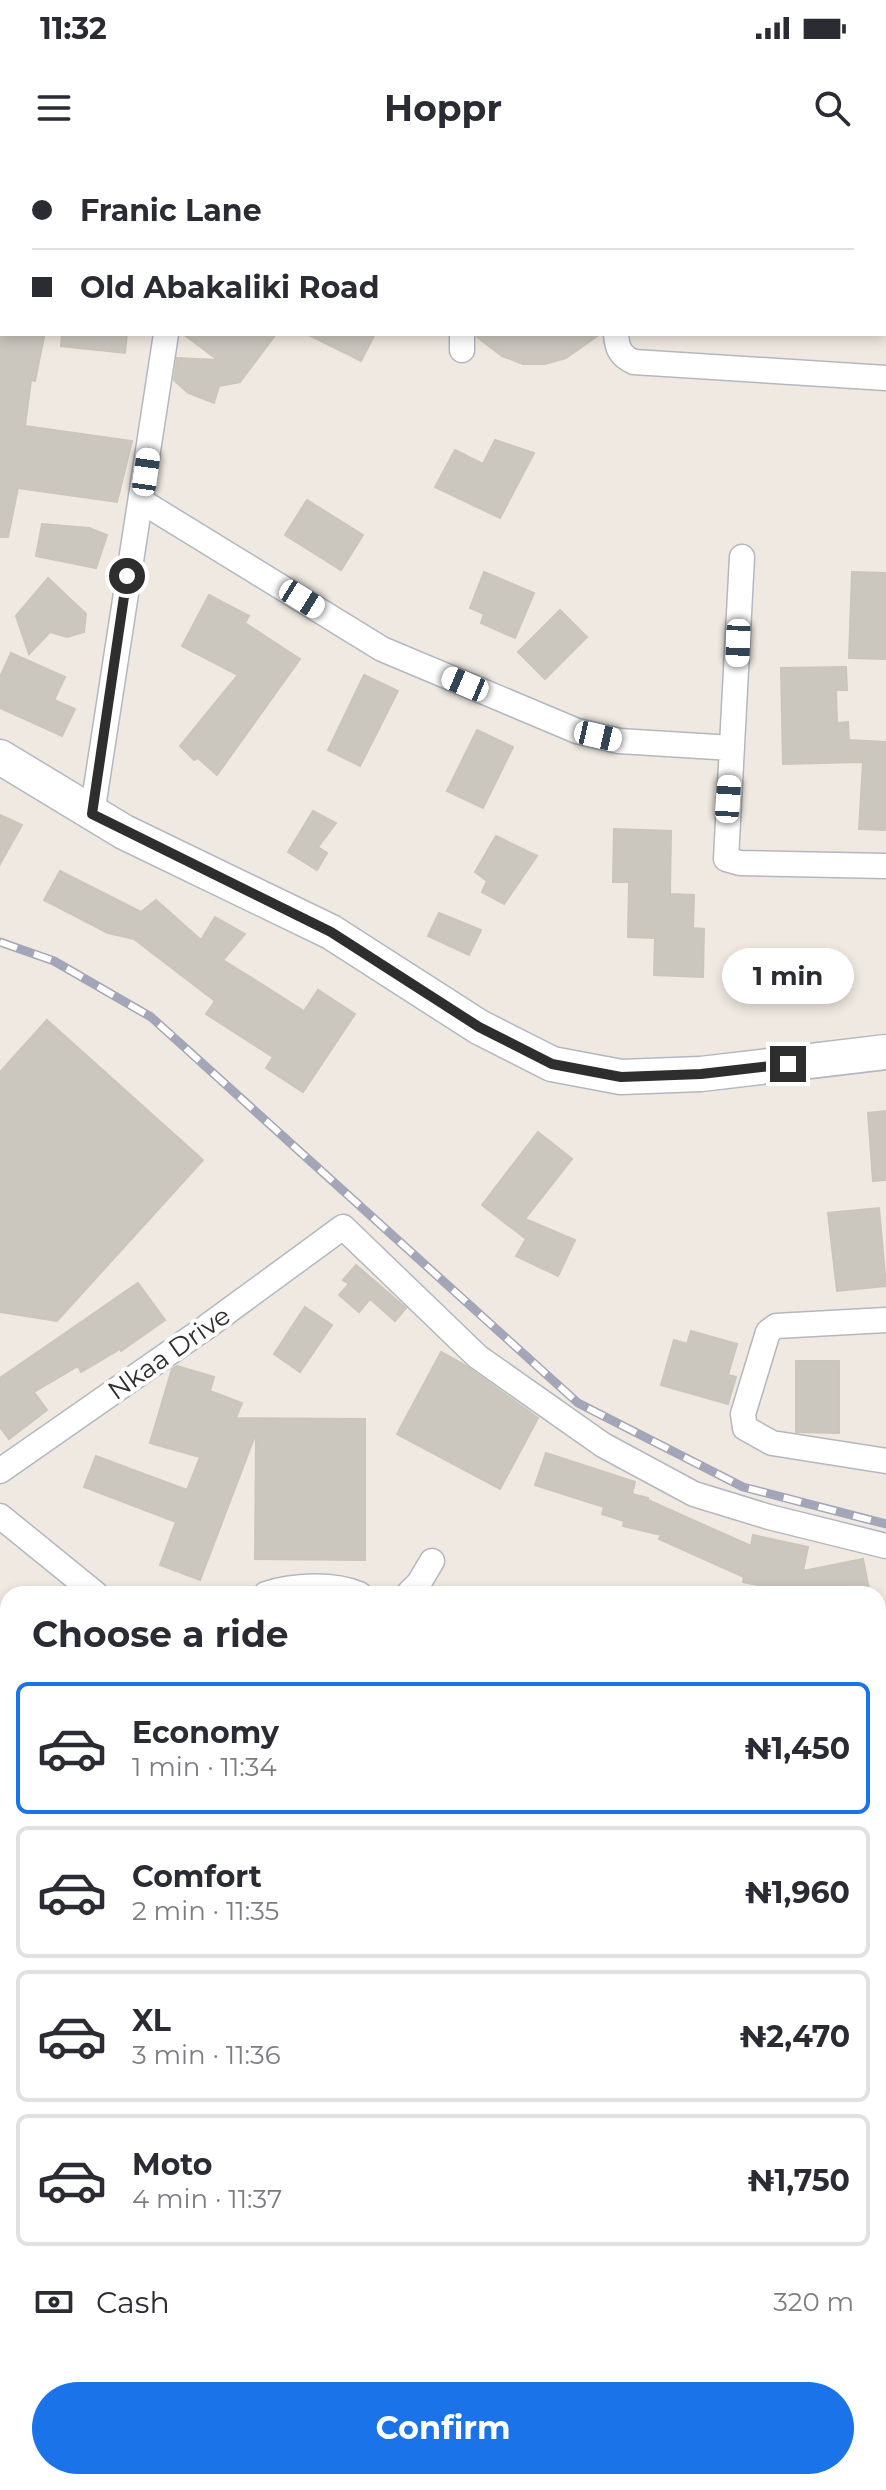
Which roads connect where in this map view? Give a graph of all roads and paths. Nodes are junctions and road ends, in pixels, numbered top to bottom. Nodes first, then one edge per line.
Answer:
1 (166, 336) edge
2 (616, 336) edge
3 (886, 378) edge
4 (141, 501) junction
5 (742, 557) dead end
6 (732, 748) junction
7 (0, 757) edge
8 (92, 814) junction
9 (886, 866) edge
10 (886, 1052) edge
11 (886, 1320) edge
12 (886, 1461) edge
13 (0, 1471) edge
14 (0, 1516) edge
15 (886, 1546) edge
16 (432, 1561) dead end
17 (86, 1586) edge
18 (416, 1586) edge

1 - 4 street
2 - 3 street
4 - 6 street
4 - 8 street
5 - 6 street
6 - 9 street
7 - 8 main road
8 - 10 main road
11 - 12 street
13 - 15 street, Nkaa Drive
14 - 17 street
16 - 18 street

